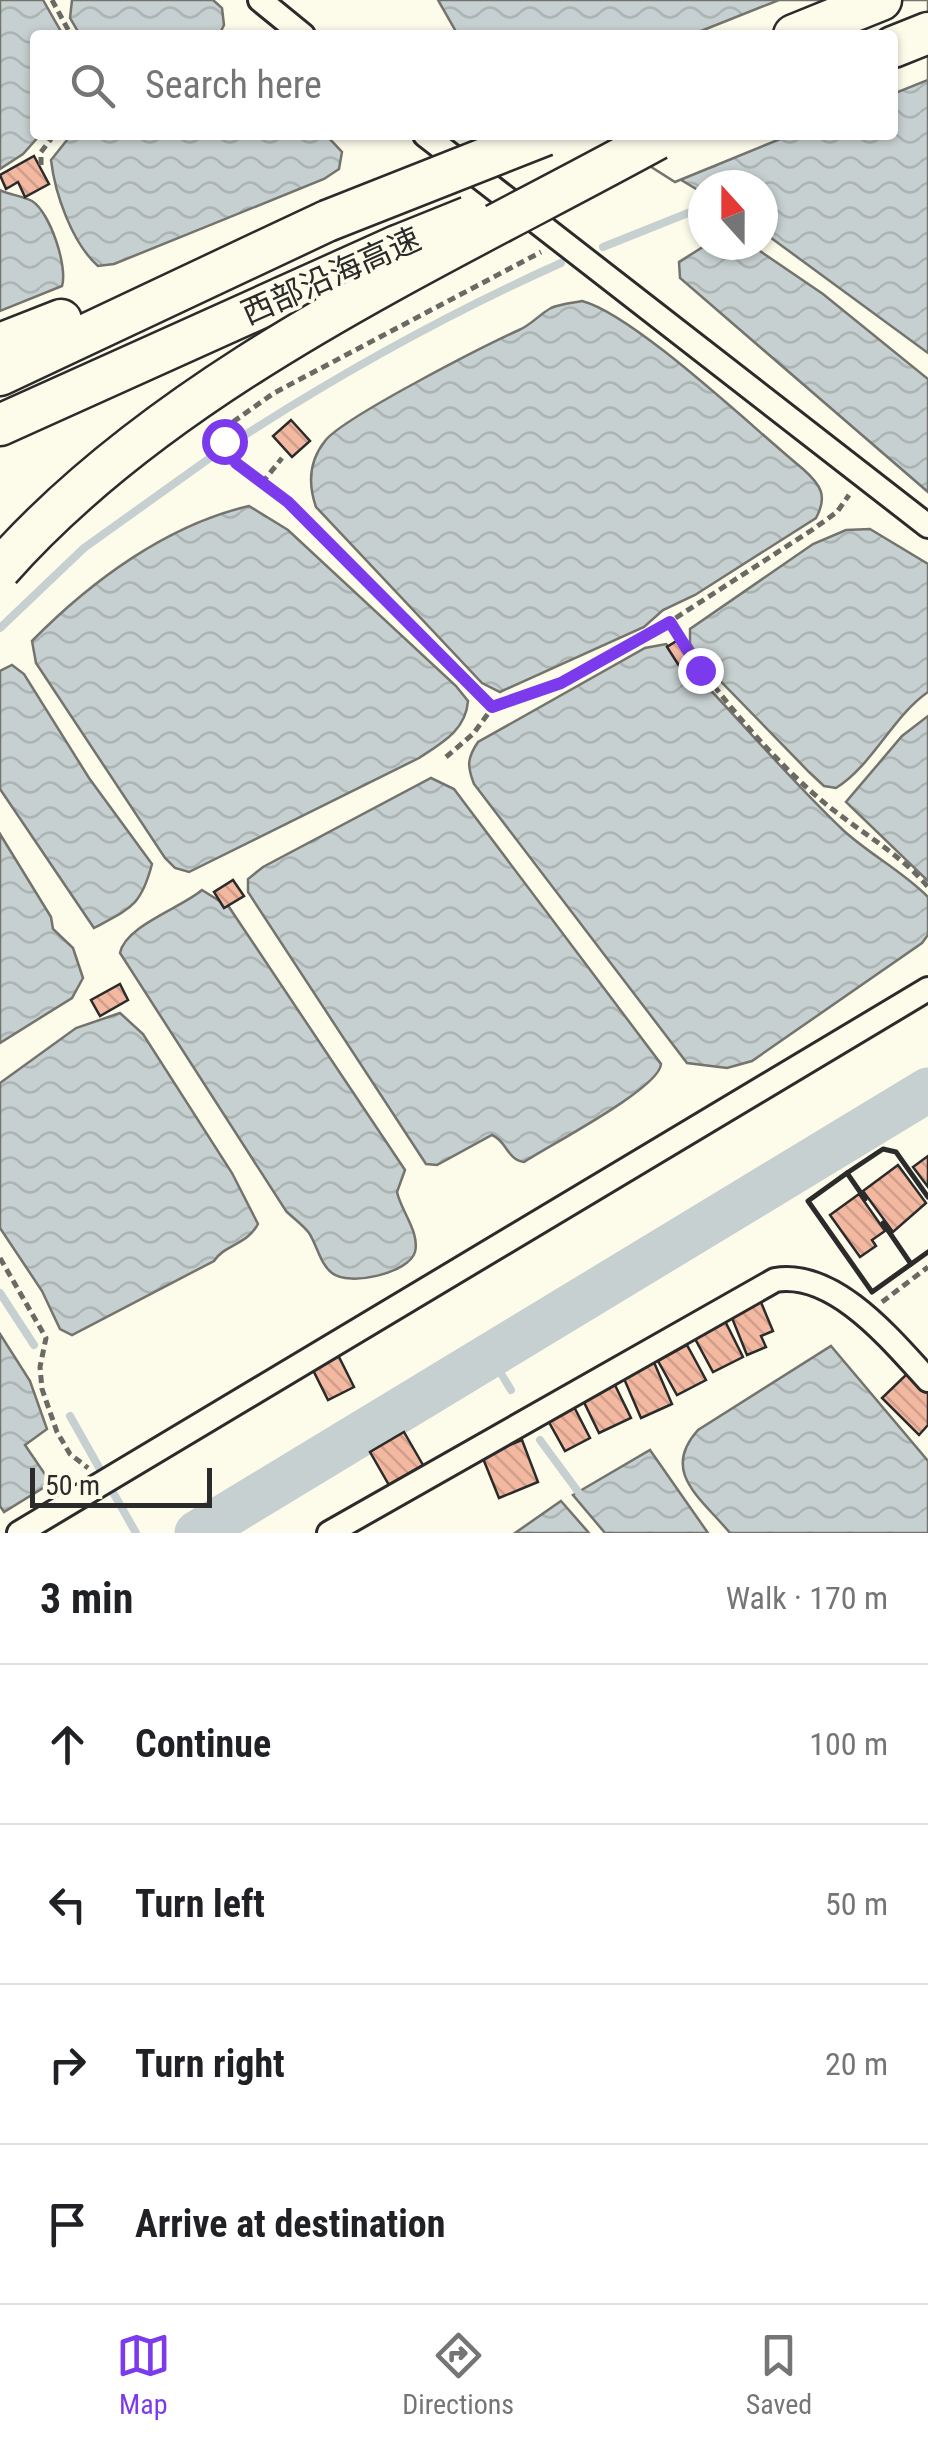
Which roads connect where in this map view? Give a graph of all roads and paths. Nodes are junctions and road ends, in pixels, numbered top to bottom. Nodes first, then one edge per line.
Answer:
1 (52, 0) edge
2 (260, 0) edge
3 (882, 0) edge
4 (68, 30) edge
5 (296, 30) edge
6 (807, 30) edge
7 (928, 33) edge
8 (898, 44) edge
9 (50, 140) edge
10 (431, 140) edge
11 (532, 140) edge
12 (655, 140) edge
13 (657, 140) edge
14 (41, 165) dead end
15 (327, 221) junction
16 (563, 242) junction
17 (0, 344) edge
18 (0, 376) edge
19 (0, 426) edge
20 (282, 458) dead end
21 (853, 468) junction
22 (262, 482) junction
23 (928, 526) edge
24 (0, 569) edge
25 (670, 622) junction
26 (492, 707) junction
27 (446, 757) dead end
28 (928, 887) edge
29 (928, 989) edge
30 (0, 1258) edge
31 (928, 1266) edge
32 (864, 1316) junction
33 (928, 1380) edge
34 (97, 1489) junction
35 (19, 1533) edge
36 (330, 1533) edge

1 - 4 path
2 - 5 street
3 - 6 highway
7 - 8 highway
9 - 14 path
10 - 16 street
11 - 15 highway, 西部沿海高速, bridge
12 - 19 highway, 西部沿海高速, bridge
13 - 24 highway, bridge
15 - 17 highway
15 - 18 highway, 西部沿海高速
16 - 21 street
16 - 22 path
20 - 22 path
21 - 23 street
21 - 25 path
22 - 26 path
25 - 26 path
25 - 28 path
26 - 27 path
29 - 34 street
30 - 34 path
31 - 32 path
32 - 33 street
32 - 36 street
34 - 35 street

